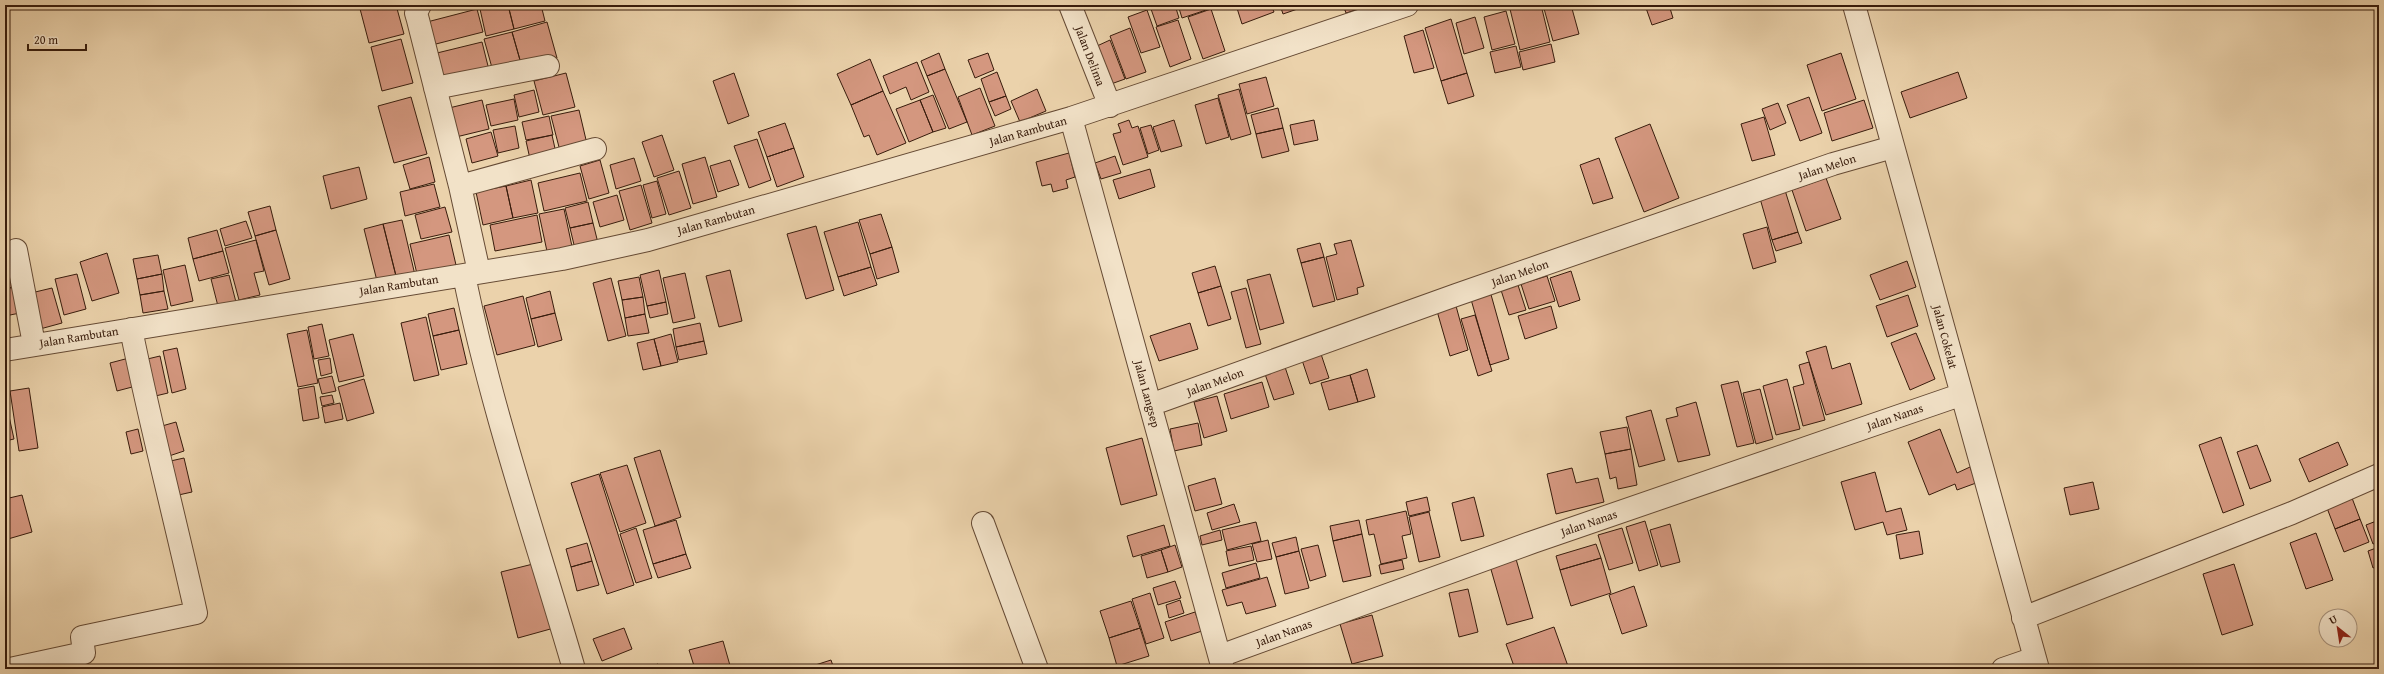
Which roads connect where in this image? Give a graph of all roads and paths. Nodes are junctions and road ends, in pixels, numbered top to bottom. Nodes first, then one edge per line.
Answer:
1 (420, 5) edge
2 (1070, 5) edge
3 (1407, 5) edge
4 (1854, 5) edge
5 (548, 66) dead end
6 (435, 88) junction
7 (1110, 106) junction
8 (1071, 118) junction
9 (1893, 147) junction
10 (595, 149) dead end
11 (460, 186) junction
12 (16, 250) dead end
13 (472, 273) junction
14 (131, 329) junction
15 (34, 344) junction
16 (5, 350) edge
17 (1960, 394) junction
18 (1150, 405) junction
19 (2379, 475) edge
20 (983, 523) dead end
21 (2023, 618) junction
22 (1221, 663) edge
23 (2036, 664) edge
24 (10, 669) edge
25 (574, 669) edge
26 (1037, 669) edge
27 (2003, 669) edge

1 - 6 street
2 - 7 street, Jalan Delima
3 - 7 street, Jalan Rambutan
4 - 9 street, Jalan Cokelat
5 - 6 street
6 - 11 street
7 - 8 street, Jalan Rambutan
8 - 13 street, Jalan Rambutan
8 - 18 street, Jalan Langsep
9 - 17 street, Jalan Cokelat
9 - 18 street, Jalan Melon
10 - 11 street
11 - 13 street
12 - 15 street
13 - 14 street, Jalan Rambutan
13 - 25 street
14 - 15 street, Jalan Rambutan
14 - 24 street
15 - 16 street, Jalan Rambutan
17 - 21 street, Jalan Cokelat
17 - 22 street, Jalan Nanas
18 - 22 street, Jalan Langsep
19 - 21 street
20 - 26 street
21 - 23 street, Jalan Cokelat
23 - 27 street

